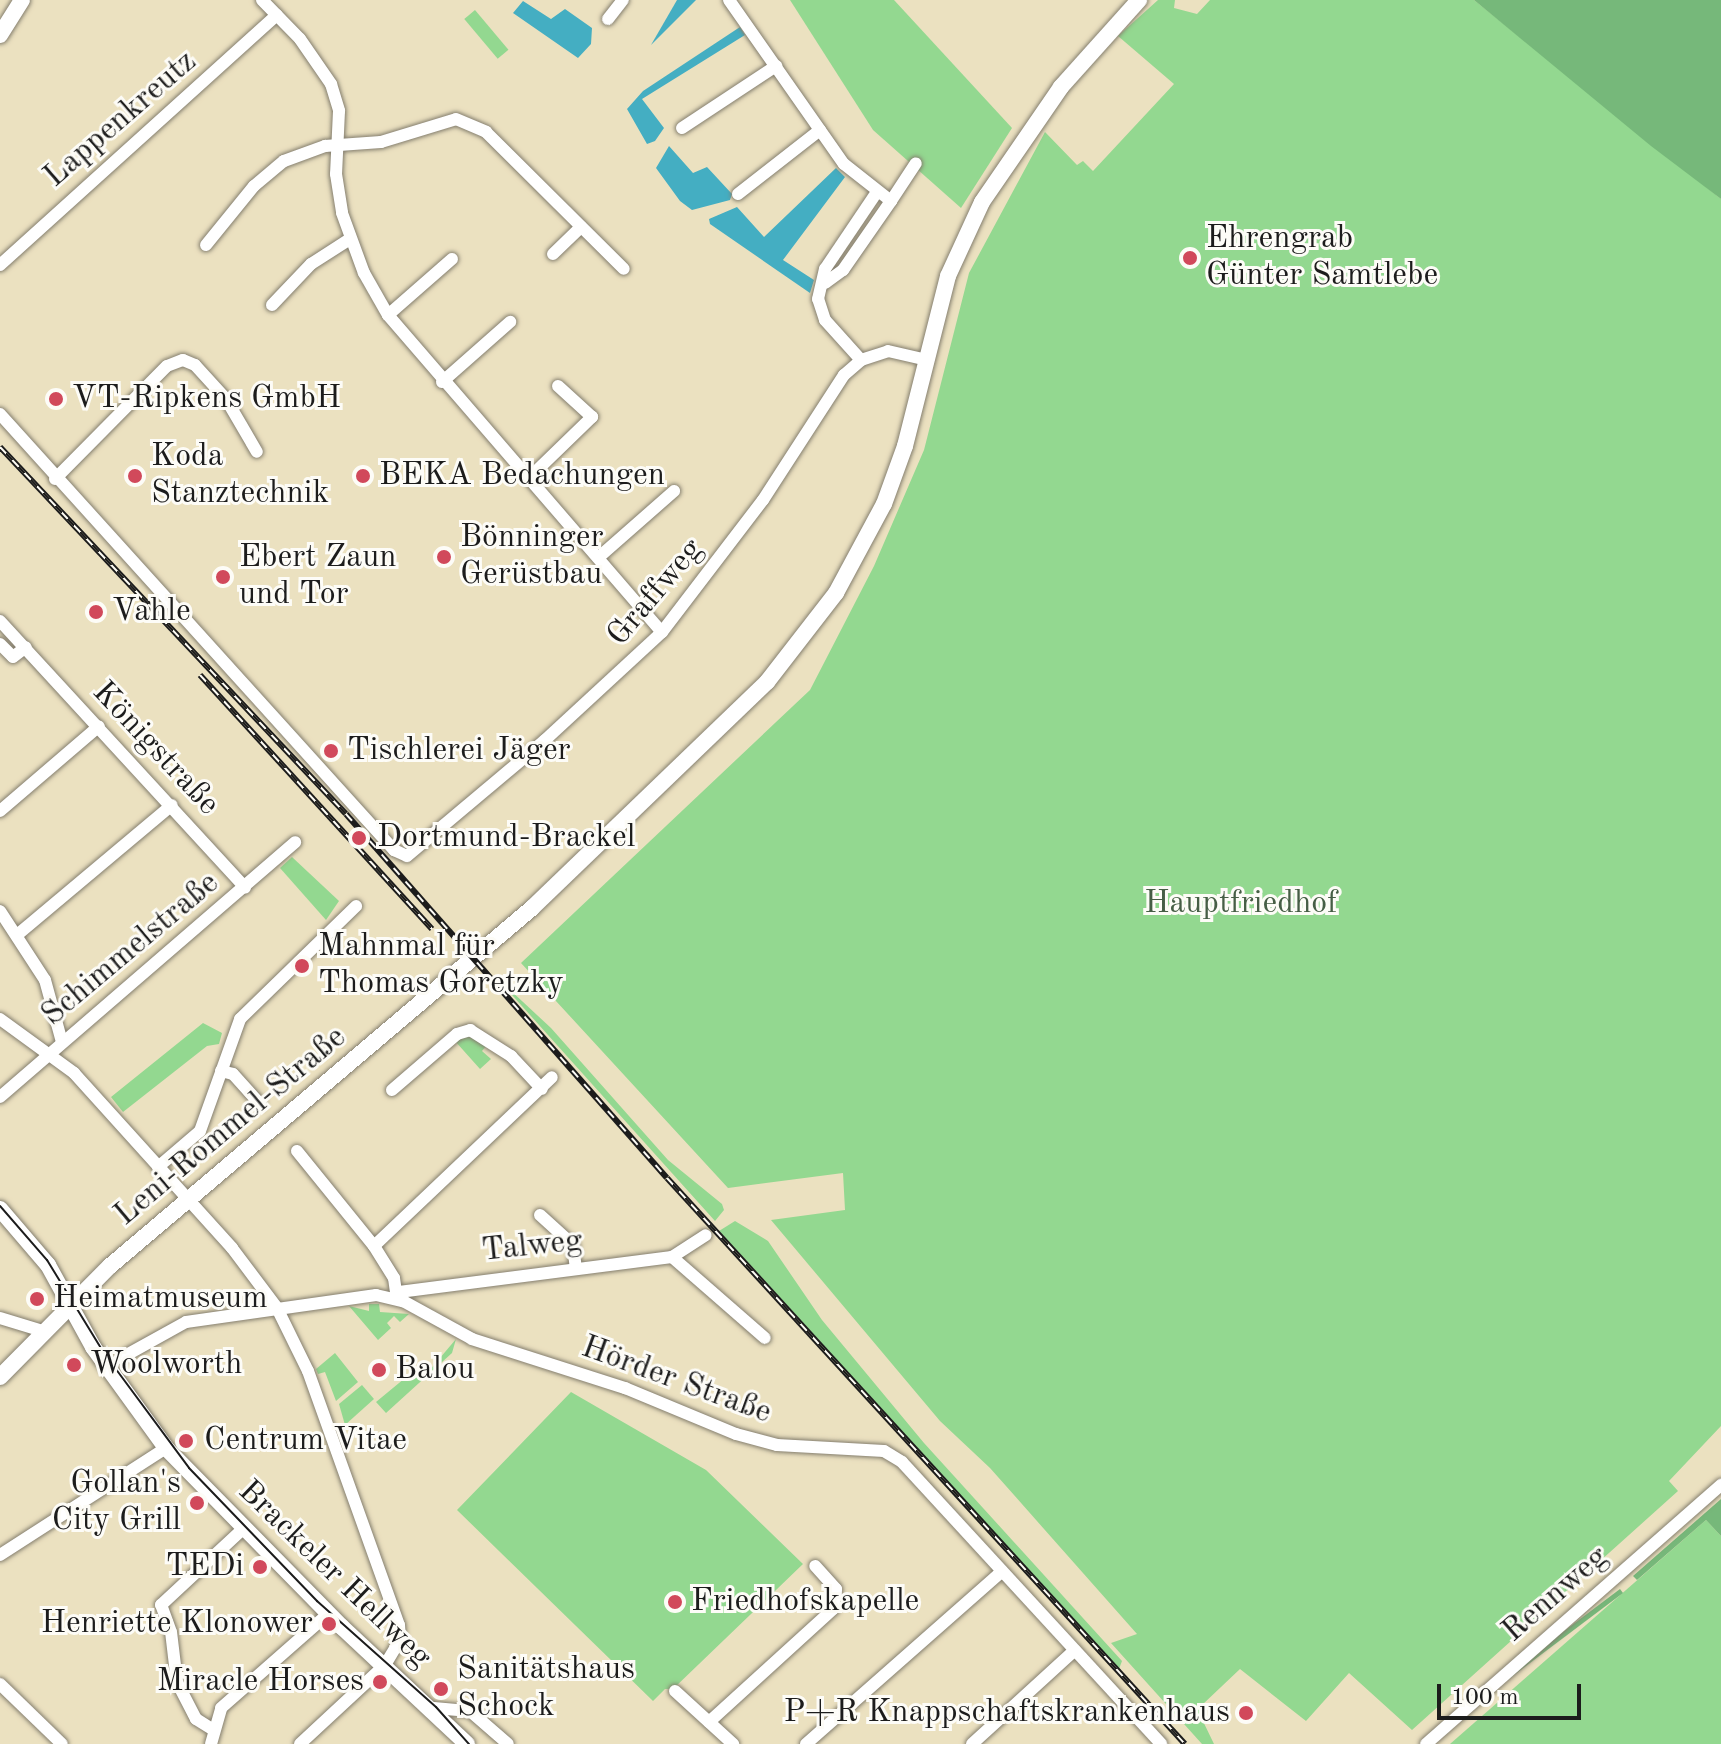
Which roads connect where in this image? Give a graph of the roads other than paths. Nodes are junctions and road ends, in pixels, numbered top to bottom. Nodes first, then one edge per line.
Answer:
1 (22, 0) edge
2 (262, 0) edge
3 (623, 0) edge
4 (729, 0) edge
5 (1139, 0) edge
6 (277, 15) junction
7 (608, 19) dead end
8 (0, 35) edge
9 (776, 66) junction
10 (682, 128) dead end
11 (820, 130) junction
12 (338, 147) junction
13 (916, 163) dead end
14 (877, 192) junction
15 (738, 194) dead end
16 (891, 201) junction
17 (581, 227) junction
18 (350, 239) junction
19 (206, 245) dead end
20 (553, 254) dead end
21 (452, 259) dead end
22 (0, 265) edge
23 (624, 269) dead end
24 (825, 283) junction
25 (272, 305) dead end
26 (388, 315) junction
27 (510, 322) dead end
28 (861, 360) junction
29 (926, 360) junction
30 (442, 382) junction
31 (558, 386) dead end
32 (0, 414) edge
33 (257, 452) dead end
34 (529, 478) junction
35 (55, 479) junction
36 (674, 491) dead end
37 (599, 557) junction
38 (0, 621) edge
39 (662, 632) junction
40 (0, 644) edge
41 (26, 647) junction
42 (99, 726) junction
43 (172, 805) junction
44 (0, 811) edge
45 (295, 842) dead end
46 (245, 887) junction
47 (356, 906) dead end
48 (0, 911) edge
49 (17, 935) junction
50 (0, 1019) edge
51 (62, 1042) junction
52 (47, 1055) junction
53 (221, 1071) junction
54 (552, 1077) dead end
55 (542, 1089) junction
56 (392, 1090) dead end
57 (0, 1097) edge
58 (260, 1104) dead end
59 (297, 1151) dead end
60 (158, 1167) junction
61 (187, 1200) junction
62 (0, 1209) edge
63 (540, 1215) dead end
64 (706, 1235) dead end
65 (374, 1246) junction
66 (672, 1257) junction
67 (576, 1268) junction
68 (398, 1295) junction
69 (70, 1305) junction
70 (277, 1308) junction
71 (0, 1318) edge
72 (46, 1332) junction
73 (765, 1338) dead end
74 (121, 1358) dead end
75 (0, 1377) edge
76 (166, 1448) junction
77 (1721, 1485) edge
78 (244, 1528) junction
79 (0, 1555) edge
80 (815, 1566) dead end
81 (1002, 1571) junction
82 (328, 1614) junction
83 (1075, 1650) junction
84 (385, 1665) junction
85 (0, 1684) edge
86 (675, 1691) dead end
87 (434, 1708) junction
88 (709, 1722) junction
89 (212, 1729) junction
90 (62, 1744) edge
91 (211, 1744) edge
92 (300, 1744) edge
93 (467, 1744) edge
94 (508, 1744) edge
95 (733, 1744) edge
96 (806, 1744) edge
97 (972, 1744) edge
98 (1161, 1744) edge
99 (1426, 1744) edge

1 - 8 main road
2 - 6 street
3 - 7 street
4 - 9 street
5 - 29 main road, Leni-Rommel-Straße
6 - 12 street
6 - 22 street, Lappenkreutz
9 - 10 street
9 - 11 street
11 - 14 street
11 - 15 street
12 - 17 street
12 - 18 street
12 - 19 street
13 - 16 street
14 - 16 street
14 - 24 street
16 - 24 street
17 - 20 street
17 - 23 street
18 - 25 street
18 - 26 street
21 - 26 street
24 - 28 street
26 - 30 street
27 - 30 street
28 - 29 street
28 - 39 street, Graffweg
29 - 61 main road, Leni-Rommel-Straße
30 - 34 street
31 - 34 street
32 - 35 street
33 - 35 street
34 - 37 street
35 - 39 street, Graffweg
36 - 37 street
37 - 39 street
38 - 41 street, Königstraße
40 - 41 street
41 - 42 street, Königstraße
42 - 43 street, Königstraße
42 - 44 street
43 - 46 street, Königstraße
43 - 49 street
45 - 46 street, Schimmelstraße
46 - 51 street, Schimmelstraße
47 - 53 street
48 - 49 street
49 - 51 street
50 - 52 street
51 - 52 street, Schimmelstraße
52 - 57 street, Schimmelstraße
52 - 60 street
53 - 58 street
53 - 60 street
54 - 55 street
55 - 56 street
55 - 65 street
59 - 65 street
60 - 61 street
61 - 69 main road, Leni-Rommel-Straße
61 - 70 street
62 - 69 main road, Brackeler Hellweg
63 - 67 street
64 - 66 street, Talweg
65 - 68 street
66 - 67 street, Talweg
66 - 73 street
67 - 68 street, Talweg
68 - 70 street, Hörder Straße
68 - 81 street, Hörder Straße
69 - 72 main road, Leni-Rommel-Straße
69 - 76 main road, Brackeler Hellweg
70 - 74 street, Hörder Straße
70 - 84 street
71 - 72 street
72 - 75 main road, Leni-Rommel-Straße
76 - 78 main road, Brackeler Hellweg
76 - 79 street
77 - 99 street, Rennweg
78 - 82 main road, Brackeler Hellweg
78 - 89 street
80 - 88 street
81 - 83 street, Hörder Straße
81 - 96 street
82 - 84 main road, Brackeler Hellweg
82 - 89 street
83 - 97 street
83 - 98 street, Hörder Straße
84 - 87 main road, Brackeler Hellweg
84 - 92 street
85 - 90 street
86 - 88 street
87 - 93 main road, Brackeler Hellweg
87 - 94 street
88 - 95 street
89 - 91 street

